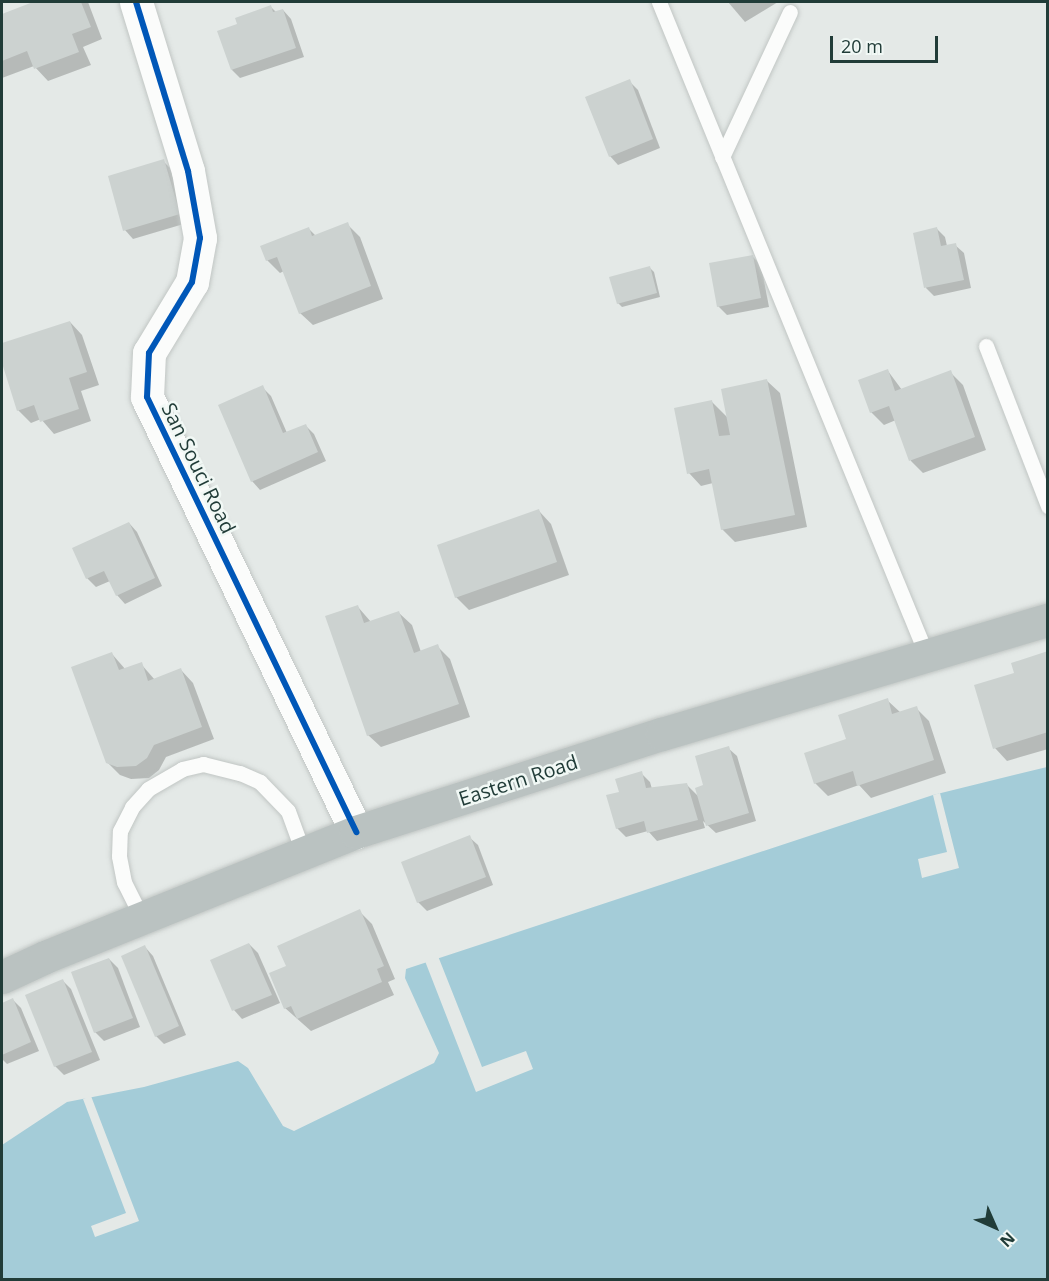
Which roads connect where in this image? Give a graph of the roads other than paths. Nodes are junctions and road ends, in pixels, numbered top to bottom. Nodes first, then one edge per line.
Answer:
1 (136, 2) edge
2 (659, 2) edge
3 (790, 12) dead end
4 (722, 157) junction
5 (986, 346) dead end
6 (1047, 506) edge
7 (1047, 620) edge
8 (927, 656) junction
9 (356, 832) junction
10 (303, 852) junction
11 (142, 918) junction
12 (2, 977) edge

1 - 9 street, San Souci Road
2 - 4 lane
3 - 4 lane
4 - 8 lane
5 - 6 lane
7 - 8 highway, Eastern Road
8 - 9 highway, Eastern Road
9 - 10 highway, Eastern Road
10 - 11 highway, Eastern Road
10 - 11 lane
11 - 12 highway, Eastern Road

